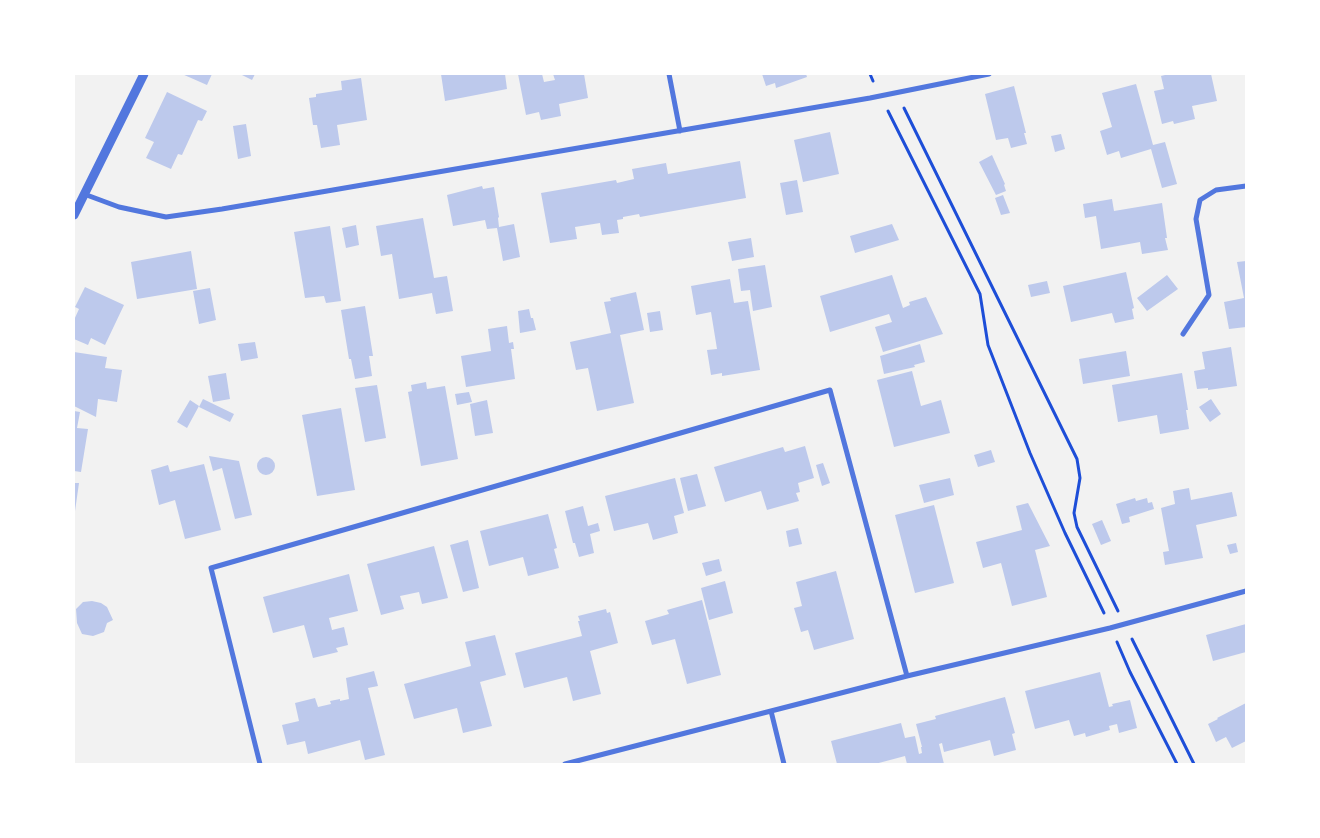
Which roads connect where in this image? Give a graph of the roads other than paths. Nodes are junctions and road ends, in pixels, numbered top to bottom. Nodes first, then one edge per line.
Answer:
1 (144, 74) edge
2 (669, 74) edge
3 (989, 74) edge
4 (680, 131) junction
5 (1246, 186) edge
6 (84, 194) junction
7 (74, 214) edge
8 (1183, 334) dead end
9 (1246, 591) edge
10 (907, 676) junction
11 (771, 711) junction
12 (260, 764) edge
13 (565, 764) edge
14 (784, 764) edge

1 - 6 street
2 - 4 street
3 - 4 street
4 - 6 street
5 - 8 street
6 - 7 street
9 - 10 street
10 - 11 street
10 - 12 street
11 - 13 street
11 - 14 street

